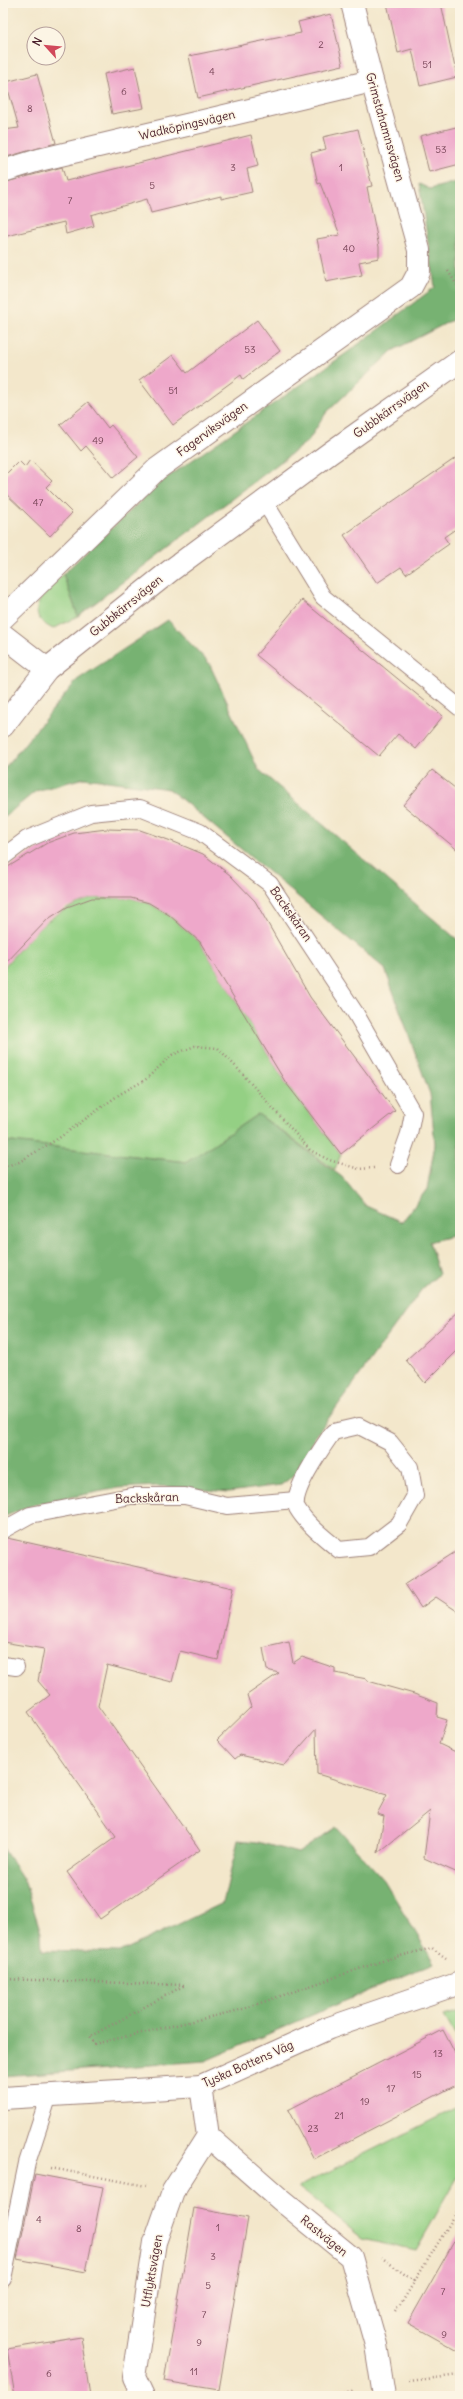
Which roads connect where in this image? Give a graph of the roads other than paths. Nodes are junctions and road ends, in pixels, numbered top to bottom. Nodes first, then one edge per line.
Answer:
1 (352, 3) edge
2 (372, 81) junction
3 (3, 171) edge
4 (420, 250) joint
5 (460, 361) edge
6 (264, 501) junction
7 (3, 618) edge
8 (3, 635) edge
9 (47, 669) junction
10 (460, 708) edge
11 (3, 726) edge
12 (3, 857) edge
13 (398, 1165) road end
14 (296, 1500) junction
15 (3, 1530) edge
16 (460, 1983) edge
17 (201, 2086) junction
18 (49, 2096) junction
19 (3, 2098) edge
20 (208, 2136) junction
21 (3, 2279) edge
22 (383, 2390) edge
23 (143, 2396) edge

1 - 2 street, Grimstahamnsvägen
2 - 3 street, Wadköpingsvägen
2 - 4 street, Grimstahamnsvägen
4 - 7 street, Fagerviksvägen
5 - 6 street, Gubbkärrsvägen
6 - 9 street, Gubbkärrsvägen
6 - 10 lane
8 - 9 street
9 - 11 street, Gubbkärrsvägen
12 - 13 lane, Backskåran
14 - 14 lane
14 - 15 lane, Backskåran
16 - 17 street, Tyska Bottens Väg
17 - 18 street, Tyska Bottens Väg
17 - 20 street
18 - 19 street, Tyska Bottens Väg
18 - 21 lane
20 - 22 street, Rastvägen
20 - 23 street, Utflyktsvägen

